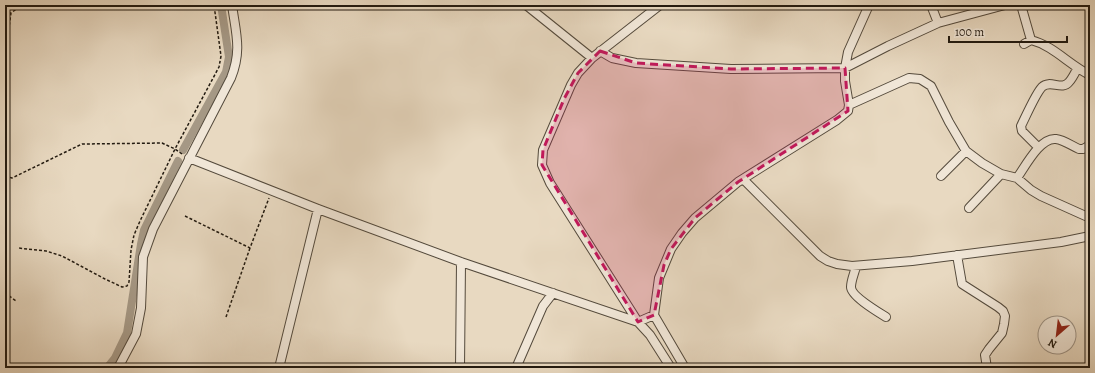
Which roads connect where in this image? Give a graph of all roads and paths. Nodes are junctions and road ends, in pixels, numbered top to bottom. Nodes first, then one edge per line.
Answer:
1 (22, 5) edge
2 (214, 5) edge
3 (232, 5) edge
4 (526, 5) edge
5 (660, 5) edge
6 (869, 5) edge
7 (931, 5) edge
8 (1005, 5) edge
9 (1020, 5) edge
10 (5, 12) edge
11 (11, 14) junction
12 (938, 23) junction
13 (600, 51) junction
14 (5, 55) edge
15 (592, 58) junction
16 (846, 68) junction
17 (1077, 69) junction
18 (1090, 74) edge
19 (849, 105) junction
20 (1090, 145) edge
21 (1038, 147) junction
22 (175, 149) junction
23 (966, 151) junction
24 (189, 158) junction
25 (1001, 174) junction
26 (5, 176) edge
27 (941, 176) dead end
28 (1017, 178) junction
29 (743, 179) junction
30 (272, 191) junction
31 (969, 208) dead end
32 (318, 209) junction
33 (185, 216) dead end
34 (1090, 218) edge
35 (1090, 236) edge
36 (18, 248) dead end
37 (250, 248) junction
38 (957, 255) junction
39 (461, 262) junction
40 (856, 266) junction
41 (5, 293) edge
42 (553, 293) junction
43 (16, 301) dead end
44 (654, 315) junction
45 (886, 317) dead end
46 (226, 318) dead end
47 (638, 322) junction
48 (118, 368) edge
49 (279, 368) edge
50 (460, 368) edge
51 (516, 368) edge
52 (671, 368) edge
53 (684, 368) edge
54 (987, 368) edge

1 - 11 path
2 - 22 path
3 - 24 street
4 - 15 street
5 - 13 street
6 - 16 street
7 - 12 street
8 - 12 street
9 - 17 street
10 - 11 path
11 - 14 path
12 - 16 street
13 - 15 street
13 - 16 street
15 - 47 street
16 - 19 street
17 - 18 street
17 - 21 street
19 - 23 street
19 - 29 street
20 - 21 street
21 - 28 street
22 - 24 path
22 - 26 path
22 - 36 path
23 - 25 street
23 - 27 street
24 - 30 street
24 - 48 street
25 - 28 street
25 - 31 street
28 - 34 street
29 - 40 street
29 - 44 street
30 - 32 street
30 - 37 path
32 - 39 street
32 - 49 street
33 - 37 path
35 - 38 street
37 - 46 path
38 - 40 street
38 - 54 street
39 - 42 street
39 - 50 street
40 - 45 street
41 - 43 path
42 - 47 street
42 - 51 street
44 - 47 street
44 - 53 street
47 - 52 street

